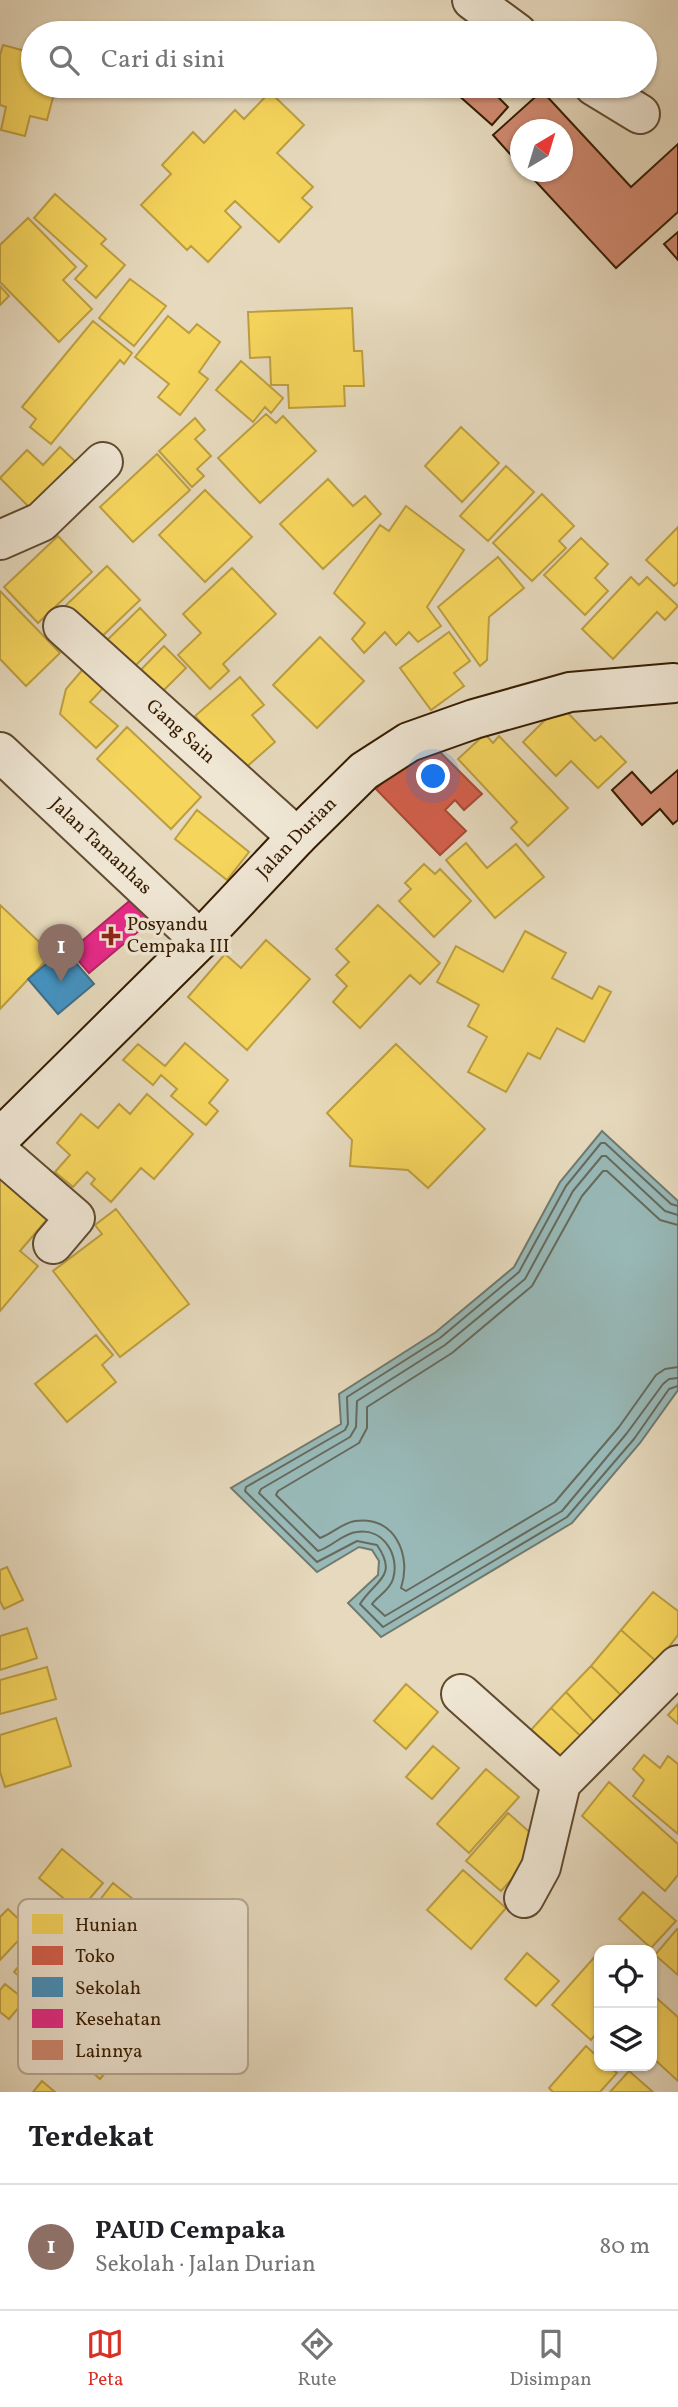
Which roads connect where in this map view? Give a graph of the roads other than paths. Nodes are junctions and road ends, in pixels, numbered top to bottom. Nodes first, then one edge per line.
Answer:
1 (472, 0) edge
2 (501, 21) edge
3 (614, 98) edge
4 (640, 114) dead end
5 (103, 462) dead end
6 (0, 540) edge
7 (63, 626) dead end
8 (676, 684) edge
9 (0, 752) edge
10 (297, 837) junction
11 (200, 940) junction
12 (0, 1138) edge
13 (0, 1153) edge
14 (53, 1244) dead end
15 (678, 1665) edge
16 (461, 1694) dead end
17 (561, 1783) junction
18 (524, 1898) dead end

1 - 2 street
3 - 4 street
5 - 6 street
7 - 10 street, Gang Sain
8 - 10 street, Jalan Durian
9 - 11 street, Jalan Tamanhas
10 - 11 street, Jalan Durian
11 - 12 street, Jalan Durian
13 - 14 street
15 - 17 street
16 - 17 street
17 - 18 street

